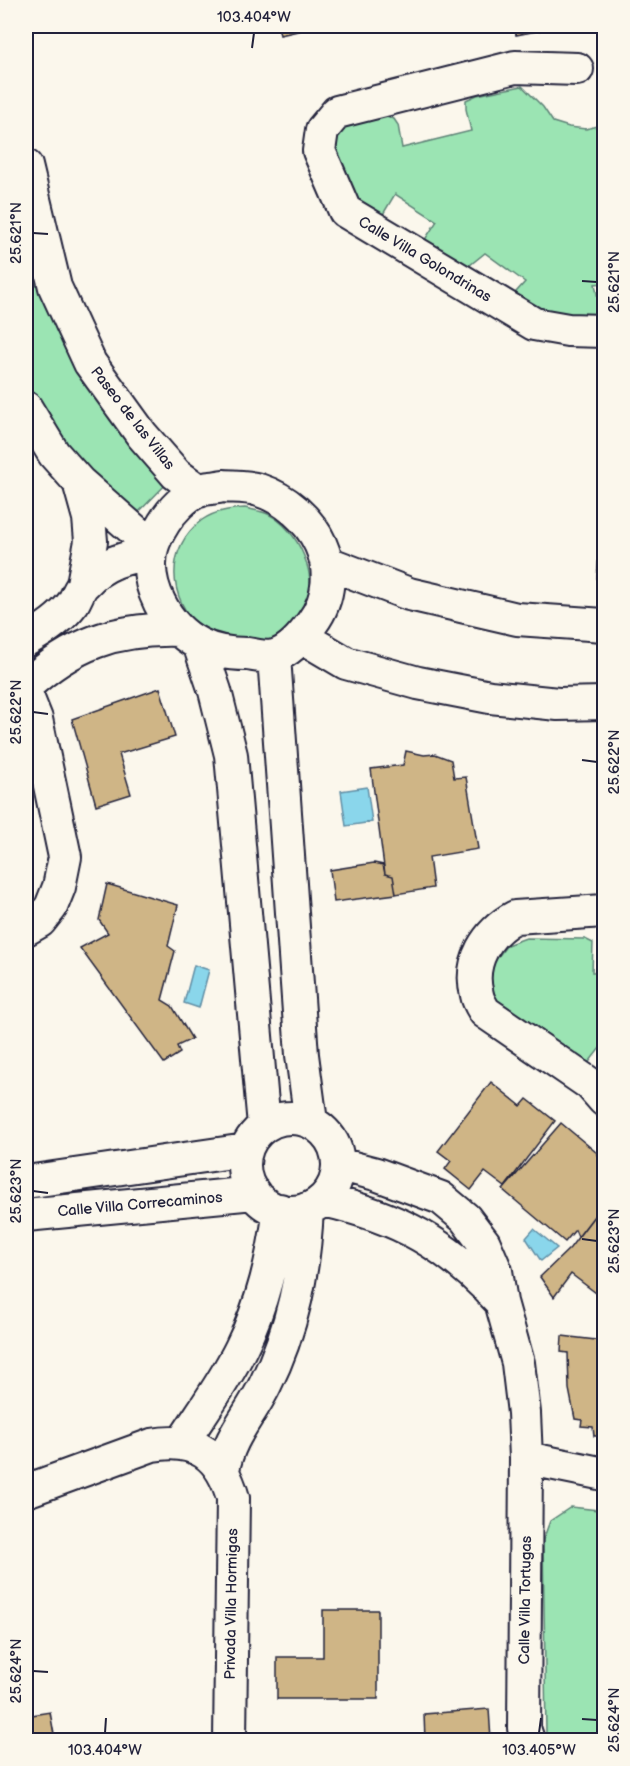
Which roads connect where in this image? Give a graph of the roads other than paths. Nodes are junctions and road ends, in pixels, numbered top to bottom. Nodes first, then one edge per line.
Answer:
1 (577, 69) dead end
2 (26, 166) edge
3 (604, 331) edge
4 (26, 408) edge
5 (79, 482) junction
6 (199, 490) junction
7 (152, 550) junction
8 (328, 563) junction
9 (78, 594) junction
10 (604, 625) edge
11 (107, 636) junction
12 (189, 637) junction
13 (302, 637) junction
14 (26, 640) edge
15 (274, 656) junction
16 (26, 686) edge
17 (26, 694) edge
18 (604, 703) edge
19 (604, 911) edge
20 (26, 929) edge
21 (604, 1100) edge
22 (311, 1122) junction
23 (255, 1138) junction
24 (338, 1164) junction
25 (134, 1167) junction
26 (26, 1182) edge
27 (254, 1193) junction
28 (441, 1198) junction
29 (141, 1204) junction
30 (303, 1206) junction
31 (26, 1215) edge
32 (421, 1234) junction
33 (501, 1302) junction
34 (241, 1349) junction
35 (278, 1359) junction
36 (182, 1443) junction
37 (526, 1458) junction
38 (223, 1470) junction
39 (604, 1474) edge
40 (26, 1491) edge
41 (230, 1740) edge
42 (528, 1740) edge

1 - 3 street, Calle Villa Golondrinas
2 - 6 street, Paseo de las Villas
4 - 5 street
5 - 7 street
5 - 9 street
6 - 7 street
6 - 8 street
7 - 9 street
7 - 12 street
8 - 10 street
8 - 13 street
9 - 11 street
9 - 14 street
11 - 12 street
11 - 16 street
12 - 15 street
12 - 23 street
13 - 15 street
13 - 18 street
15 - 22 street
17 - 20 street
19 - 21 street
22 - 23 street
22 - 24 street
23 - 25 street
23 - 27 street
24 - 28 street, Calle Villa Tortugas
24 - 30 street
25 - 26 street
25 - 29 street
27 - 29 street, Calle Villa Correcaminos
27 - 30 street
28 - 32 street
28 - 33 street, Calle Villa Tortugas
29 - 31 street, Calle Villa Correcaminos
30 - 32 street, Calle Villa Tortugas
30 - 34 street
30 - 35 street
32 - 33 street, Calle Villa Tortugas
33 - 37 street, Calle Villa Tortugas
34 - 35 street
34 - 36 street
35 - 38 street
36 - 38 street, Privada Villa Hormigas
36 - 40 street
37 - 39 street
37 - 42 street, Calle Villa Tortugas
38 - 41 street, Privada Villa Hormigas

